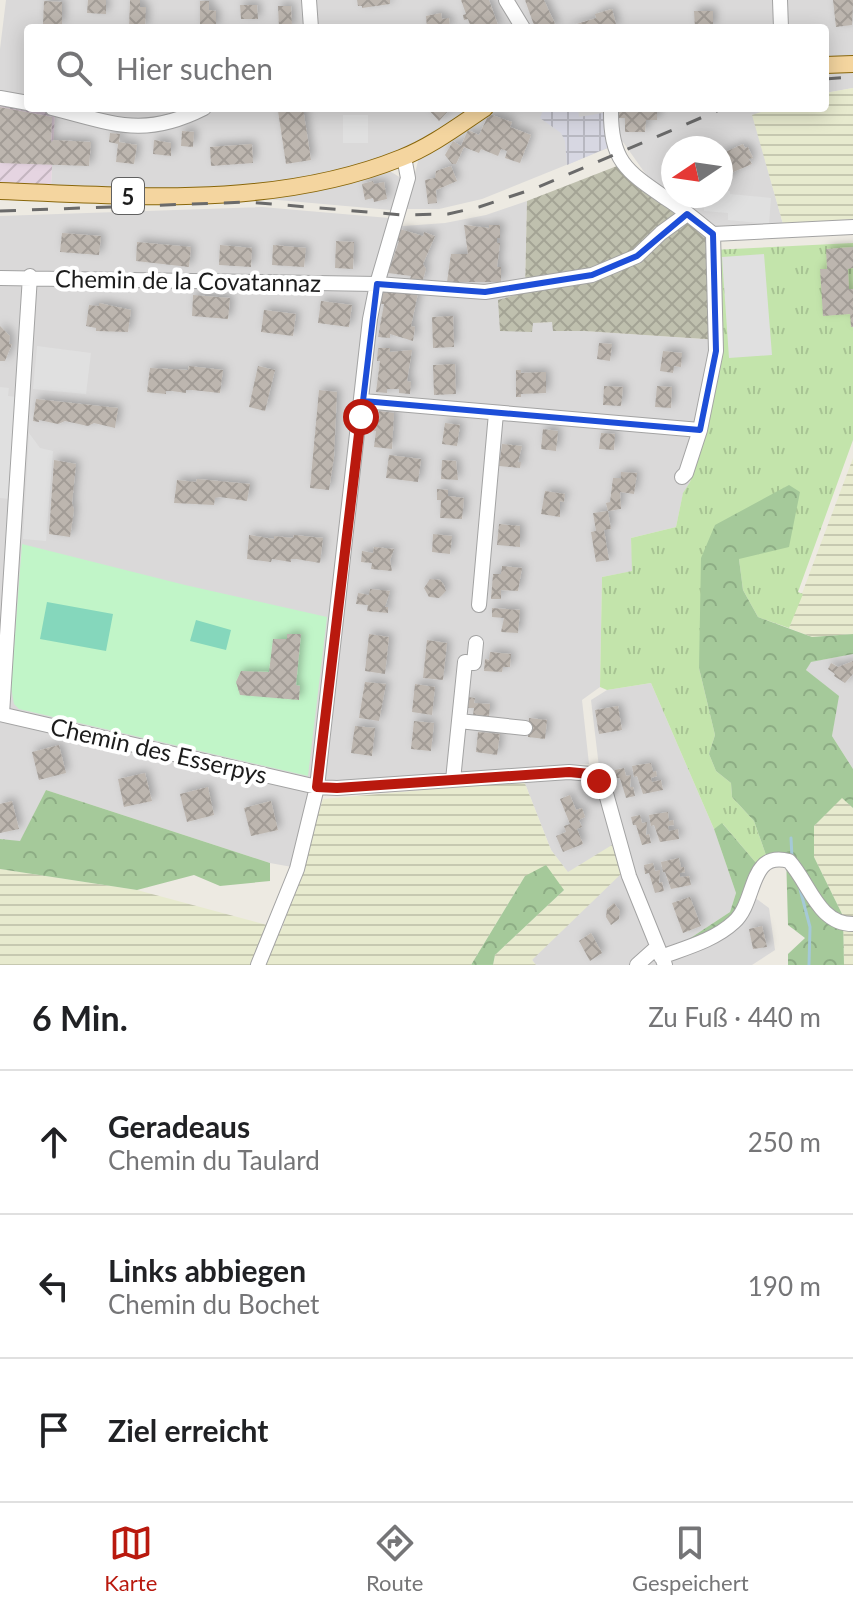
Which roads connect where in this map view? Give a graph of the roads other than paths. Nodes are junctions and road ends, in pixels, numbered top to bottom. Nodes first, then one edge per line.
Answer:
1 (309, 0) edge
2 (506, 0) edge
3 (780, 0) edge
4 (311, 24) edge
5 (521, 24) edge
6 (781, 24) edge
7 (853, 64) edge
8 (829, 65) edge
9 (0, 98) edge
10 (24, 102) edge
11 (67, 112) edge
12 (194, 112) edge
13 (479, 112) edge
14 (611, 112) edge
15 (404, 157) junction
16 (0, 191) edge
17 (687, 214) junction
18 (853, 227) edge
19 (713, 234) junction
20 (30, 276) junction
21 (0, 278) edge
22 (377, 284) junction
23 (363, 401) junction
24 (496, 413) junction
25 (700, 430) junction
26 (682, 477) dead end
27 (479, 605) dead end
28 (476, 643) dead end
29 (1, 714) edge
30 (459, 721) junction
31 (525, 728) dead end
32 (453, 780) junction
33 (317, 787) junction
34 (853, 924) edge
35 (661, 957) edge
36 (258, 965) edge
37 (637, 965) edge

1 - 4 street
2 - 5 street
3 - 6 street
7 - 8 main road
9 - 10 street
11 - 12 street
13 - 15 main road, 5
14 - 17 street
15 - 16 main road, 5
15 - 22 street
17 - 19 street
17 - 22 street, Chemin de la Covatannaz
18 - 19 street
19 - 25 street
20 - 21 street, Chemin de la Covatannaz
20 - 22 street, Chemin de la Covatannaz
20 - 29 street
22 - 23 street
23 - 24 street
23 - 33 street
24 - 25 street
24 - 27 street
25 - 26 street
28 - 30 street
29 - 33 street, Chemin des Esserpys
30 - 31 street
30 - 32 street
32 - 33 street, Chemin des Esserpys
32 - 35 street, Chemin des Esserpys
33 - 36 street
34 - 35 street
35 - 37 street

